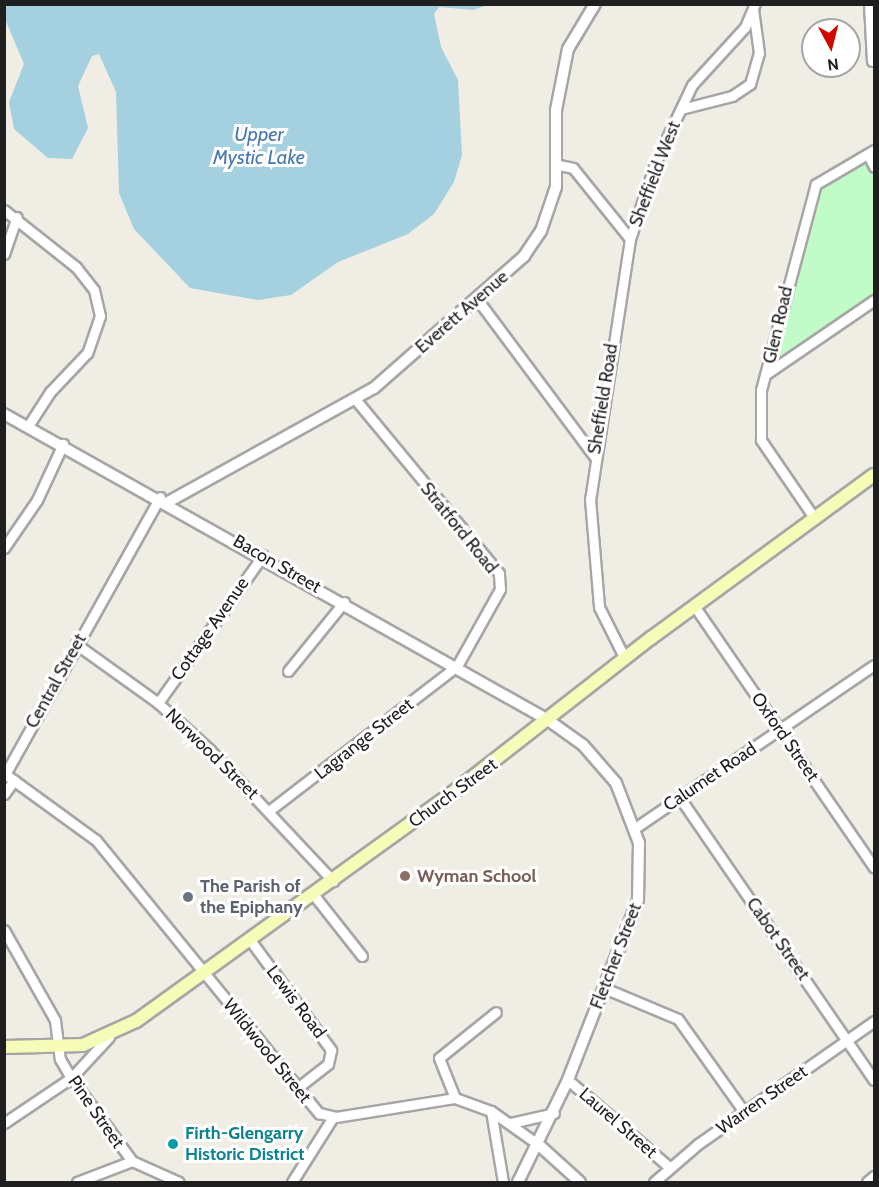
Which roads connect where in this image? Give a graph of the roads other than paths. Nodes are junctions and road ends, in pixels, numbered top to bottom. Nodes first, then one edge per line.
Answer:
1 (595, 4) edge
2 (869, 4) edge
3 (754, 7) edge
4 (872, 61) dead end
5 (681, 109) junction
6 (871, 152) edge
7 (559, 165) junction
8 (874, 168) edge
9 (4, 210) edge
10 (17, 217) junction
11 (630, 239) junction
12 (4, 254) edge
13 (477, 299) junction
14 (874, 300) edge
15 (766, 374) junction
16 (356, 400) junction
17 (4, 414) edge
18 (28, 426) junction
19 (63, 444) junction
20 (594, 456) junction
21 (874, 475) edge
22 (164, 500) junction
23 (815, 519) junction
24 (4, 548) edge
25 (263, 555) junction
26 (344, 602) junction
27 (695, 607) junction
28 (76, 644) junction
29 (625, 659) junction
30 (874, 665) edge
31 (457, 666) junction
32 (288, 671) dead end
33 (158, 703) junction
34 (548, 720) junction
35 (780, 729) junction
36 (5, 774) edge
37 (14, 780) junction
38 (4, 794) edge
39 (680, 798) junction
40 (270, 810) junction
41 (635, 828) junction
42 (874, 867) edge
43 (333, 881) junction
44 (314, 894) junction
45 (4, 930) edge
46 (250, 940) junction
47 (362, 956) dead end
48 (204, 973) junction
49 (604, 988) junction
50 (496, 1012) dead end
51 (874, 1021) edge
52 (109, 1037) junction
53 (848, 1040) junction
54 (4, 1047) edge
55 (57, 1047) junction
56 (71, 1078) junction
57 (568, 1080) junction
58 (874, 1080) edge
59 (297, 1088) junction
60 (455, 1098) junction
61 (491, 1111) junction
62 (744, 1112) junction
63 (554, 1113) junction
64 (333, 1117) junction
65 (4, 1123) edge
66 (511, 1123) junction
67 (539, 1145) junction
68 (132, 1161) junction
69 (668, 1166) junction
70 (874, 1176) edge
71 (77, 1182) edge
72 (179, 1182) edge
73 (292, 1182) edge
74 (503, 1182) edge
75 (518, 1182) edge
76 (580, 1182) edge
77 (654, 1182) edge
78 (867, 1182) edge

1 - 7 street, Everett Avenue
2 - 4 street
3 - 5 street, Sheffield West
3 - 5 street, Sheffield West
5 - 11 street, Sheffield West
6 - 8 street
6 - 15 street, Glen Road
7 - 11 street
7 - 13 street, Everett Avenue
9 - 10 street
10 - 12 street
10 - 18 street
11 - 20 street, Sheffield Road
13 - 16 street, Everett Avenue
13 - 20 street
14 - 15 street
15 - 23 street, Glen Road
16 - 22 street, Everett Avenue
16 - 31 street, Stratford Road
17 - 18 street, Bacon Street
18 - 19 street, Bacon Street
19 - 22 street, Bacon Street
19 - 24 street
20 - 29 street, Sheffield Road
21 - 23 main road, Church Street
22 - 25 street, Bacon Street
22 - 28 street, Central Street
23 - 27 main road, Church Street
25 - 26 street, Bacon Street
25 - 33 street, Cottage Avenue
26 - 31 street, Bacon Street
26 - 32 street
27 - 29 main road, Church Street
27 - 35 street, Oxford Street
28 - 33 street, Norwood Street
28 - 36 street, Central Street
29 - 34 main road, Church Street
30 - 35 street, Calumet Road
31 - 34 street, Bacon Street
31 - 40 street, Lagrange Street
33 - 40 street, Norwood Street
34 - 41 street, Fletcher Street
34 - 43 main road, Church Street
35 - 39 street, Calumet Road
35 - 42 street, Oxford Street
36 - 37 street, Central Street
37 - 38 street
37 - 48 street, Central Street
39 - 41 street, Calumet Road
39 - 53 street, Cabot Street
40 - 43 street, Norwood Street
41 - 49 street, Fletcher Street
43 - 44 main road, Church Street
44 - 46 main road, Church Street
44 - 47 street
45 - 55 street, Pine Street
46 - 48 main road, Church Street
46 - 59 street, Lewis Road
48 - 52 main road, Church Street
48 - 59 street, Wildwood Street
49 - 57 street, Fletcher Street
49 - 62 street
50 - 60 street
51 - 53 street, Warren Street
52 - 55 main road, Church Street
52 - 56 street
53 - 58 street, Cabot Street
53 - 62 street, Warren Street
54 - 55 main road, Church Street
55 - 56 street, Pine Street
56 - 65 street
56 - 68 street, Pine Street
57 - 63 street, Fletcher Street
57 - 69 street, Laurel Street
59 - 64 street, Wildwood Street
60 - 61 street
60 - 64 street
61 - 66 street
61 - 74 street
62 - 69 street, Warren Street
63 - 66 street
63 - 67 street, Fletcher Street
64 - 73 street
66 - 67 street
67 - 75 street, Fletcher Street
67 - 76 street
68 - 71 street
68 - 72 street, Pine Street
69 - 77 street, Warren Street
70 - 78 street

